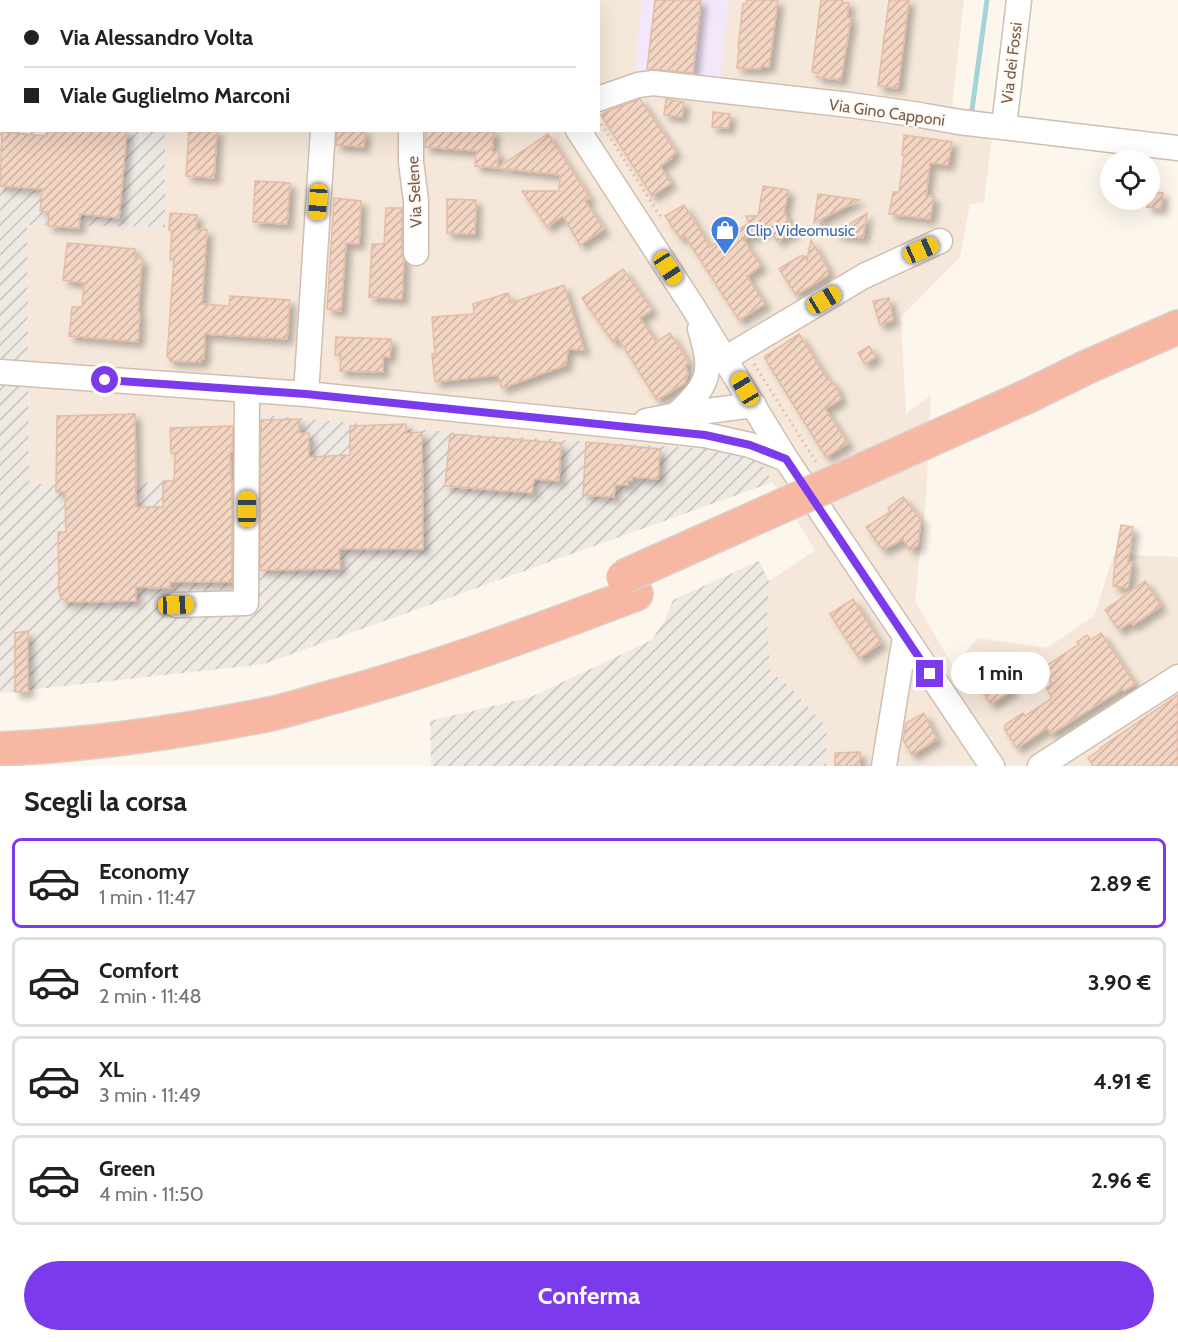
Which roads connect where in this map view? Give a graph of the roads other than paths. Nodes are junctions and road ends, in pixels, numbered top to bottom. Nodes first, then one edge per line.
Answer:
1 (1019, 0) edge
2 (600, 98) edge
3 (1004, 126) junction
4 (323, 132) edge
5 (411, 132) edge
6 (580, 132) edge
7 (1178, 148) edge
8 (940, 241) dead end
9 (416, 253) dead end
10 (693, 307) junction
11 (1178, 327) edge
12 (1178, 350) edge
13 (735, 353) junction
14 (0, 372) edge
15 (248, 391) junction
16 (306, 394) junction
17 (754, 405) junction
18 (1034, 405) junction
19 (676, 415) junction
20 (623, 426) junction
21 (705, 435) junction
22 (786, 459) junction
23 (629, 586) junction
24 (176, 605) dead end
25 (904, 637) junction
26 (1178, 677) edge
27 (0, 730) edge
28 (54, 747) junction
29 (0, 749) edge
30 (0, 757) edge
31 (884, 766) edge
32 (992, 766) edge
33 (1040, 766) edge

1 - 3 street, Via dei Fossi
2 - 3 street, Via Gino Capponi
3 - 7 street, Via Gino Capponi
4 - 16 street
5 - 9 street, Via Selene
6 - 10 street
8 - 13 street
10 - 13 street
10 - 19 street
11 - 18 highway
12 - 18 highway
13 - 17 street
14 - 15 street
15 - 16 street
15 - 24 street
16 - 20 street
17 - 19 street
17 - 21 street
17 - 22 street
18 - 23 highway, bridge
19 - 20 street
20 - 21 street
21 - 22 street
22 - 25 street
23 - 27 highway
23 - 28 highway
25 - 31 street
25 - 32 street
26 - 33 street
28 - 29 highway
28 - 30 highway

